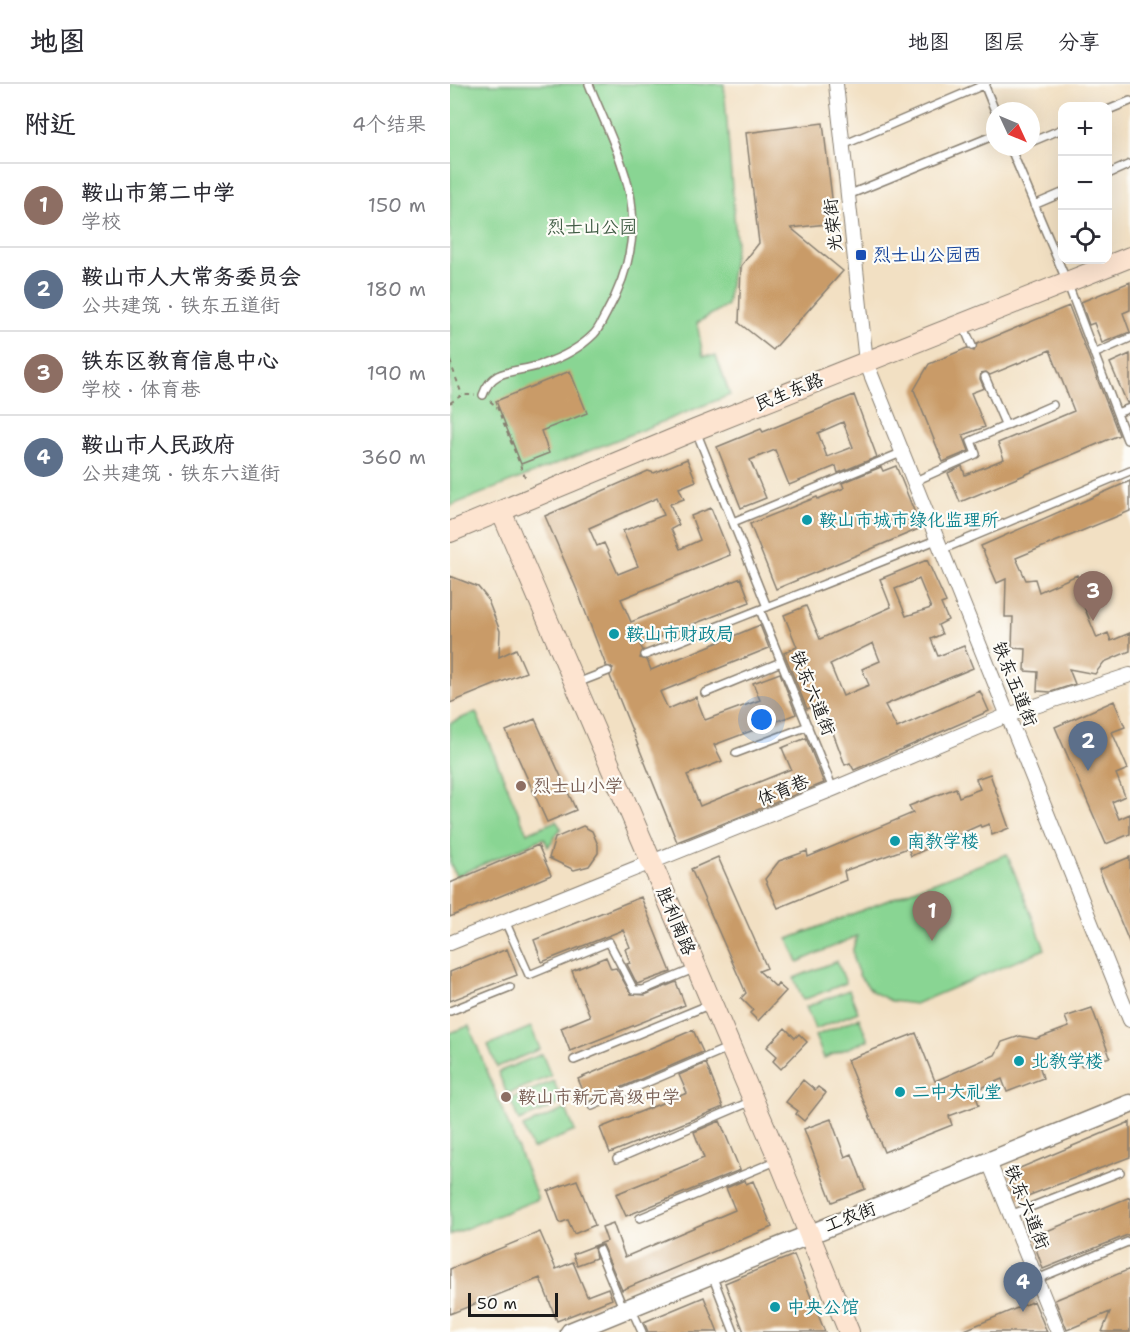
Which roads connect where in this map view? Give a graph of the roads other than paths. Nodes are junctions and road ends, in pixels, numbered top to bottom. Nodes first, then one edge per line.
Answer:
1 (589, 84) edge
2 (836, 84) edge
3 (985, 84) edge
4 (1130, 101) edge
5 (992, 102) edge
6 (1112, 108) edge
7 (1058, 131) edge
8 (1040, 138) edge
9 (986, 139) edge
10 (843, 145) junction
11 (1016, 156) edge
12 (1130, 164) edge
13 (1112, 172) edge
14 (848, 195) junction
15 (1058, 195) edge
16 (1034, 205) junction
17 (1130, 257) edge
18 (1067, 282) junction
19 (962, 322) junction
20 (1130, 339) edge
21 (972, 346) dead end
22 (1094, 354) junction
23 (866, 362) junction
24 (985, 377) dead end
25 (483, 395) road end
26 (1053, 405) dead end
27 (1130, 408) edge
28 (1117, 413) junction
29 (1006, 426) junction
30 (695, 430) junction
31 (1127, 440) dead end
32 (901, 453) junction
33 (1130, 471) edge
34 (913, 482) junction
35 (501, 512) junction
36 (733, 522) junction
37 (450, 532) edge
38 (938, 545) junction
39 (763, 608) junction
40 (645, 655) dead end
41 (781, 662) junction
42 (608, 671) dead end
43 (1123, 677) edge
44 (573, 685) junction
45 (1130, 685) edge
46 (705, 693) dead end
47 (1008, 715) junction
48 (808, 726) junction
49 (736, 753) dead end
50 (833, 789) junction
51 (651, 862) junction
52 (505, 921) junction
53 (450, 943) edge
54 (696, 968) junction
55 (510, 987) dead end
56 (711, 1004) junction
57 (450, 1011) edge
58 (1130, 1020) edge
59 (730, 1047) junction
60 (574, 1060) dead end
61 (752, 1101) junction
62 (1130, 1104) edge
63 (592, 1106) dead end
64 (617, 1159) dead end
65 (779, 1160) junction
66 (988, 1162) junction
67 (1120, 1172) dead end
68 (1010, 1215) junction
69 (640, 1218) dead end
70 (809, 1233) junction
71 (1130, 1241) edge
72 (599, 1250) dead end
73 (712, 1275) junction
74 (1037, 1279) junction
75 (628, 1309) junction
76 (570, 1332) edge
77 (642, 1332) edge
78 (734, 1332) edge
79 (849, 1332) edge
80 (1058, 1332) edge

1 - 25 lane
2 - 10 street, 光荣街
3 - 5 lane
3 - 10 lane
4 - 6 lane
7 - 8 lane
9 - 14 lane
10 - 14 street, 光荣街
11 - 16 lane
12 - 13 lane
14 - 23 street, 光荣街
15 - 16 lane
16 - 18 lane
17 - 18 main road, 民生东路
18 - 19 main road, 民生东路
18 - 22 lane
19 - 21 lane
19 - 23 main road, 民生东路
20 - 22 lane
22 - 28 lane
23 - 30 main road, 民生东路
23 - 32 street, 铁东五道街
24 - 29 lane
26 - 29 lane
27 - 28 lane
28 - 31 lane
29 - 34 lane
30 - 35 main road, 民生东路
30 - 36 lane, 铁东六道街
32 - 34 street, 铁东五道街
32 - 36 lane
33 - 38 lane
34 - 38 street, 铁东五道街
35 - 37 main road, 民生东路
35 - 44 main road, 胜利南路
36 - 39 lane, 铁东六道街
38 - 39 lane
38 - 47 street, 铁东五道街
39 - 40 lane
39 - 41 lane, 铁东六道街
41 - 46 lane
41 - 48 lane, 铁东六道街
42 - 44 lane
43 - 45 street
43 - 47 street, 体育巷
44 - 51 main road, 胜利南路
47 - 50 street, 体育巷
47 - 58 street, 铁东五道街
48 - 49 lane
48 - 50 lane, 铁东六道街
50 - 51 street, 体育巷
51 - 52 street, 体育巷
51 - 54 main road, 胜利南路
52 - 53 street, 体育巷
52 - 54 lane
54 - 56 main road, 胜利南路
55 - 57 lane
56 - 59 main road, 胜利南路
56 - 60 lane
59 - 61 main road, 胜利南路
59 - 63 lane
61 - 64 lane
61 - 65 main road, 胜利南路
62 - 66 street, 工农街
65 - 69 lane
65 - 70 main road, 胜利南路
66 - 68 street, 铁东六道街
66 - 70 street, 工农街
67 - 68 lane
68 - 74 street, 铁东六道街
70 - 73 street, 工农街
70 - 79 main road, 胜利南路
71 - 74 lane
72 - 75 lane
73 - 75 street, 工农街
73 - 78 lane
74 - 80 street, 铁东六道街
75 - 76 street, 工农街
75 - 77 lane

